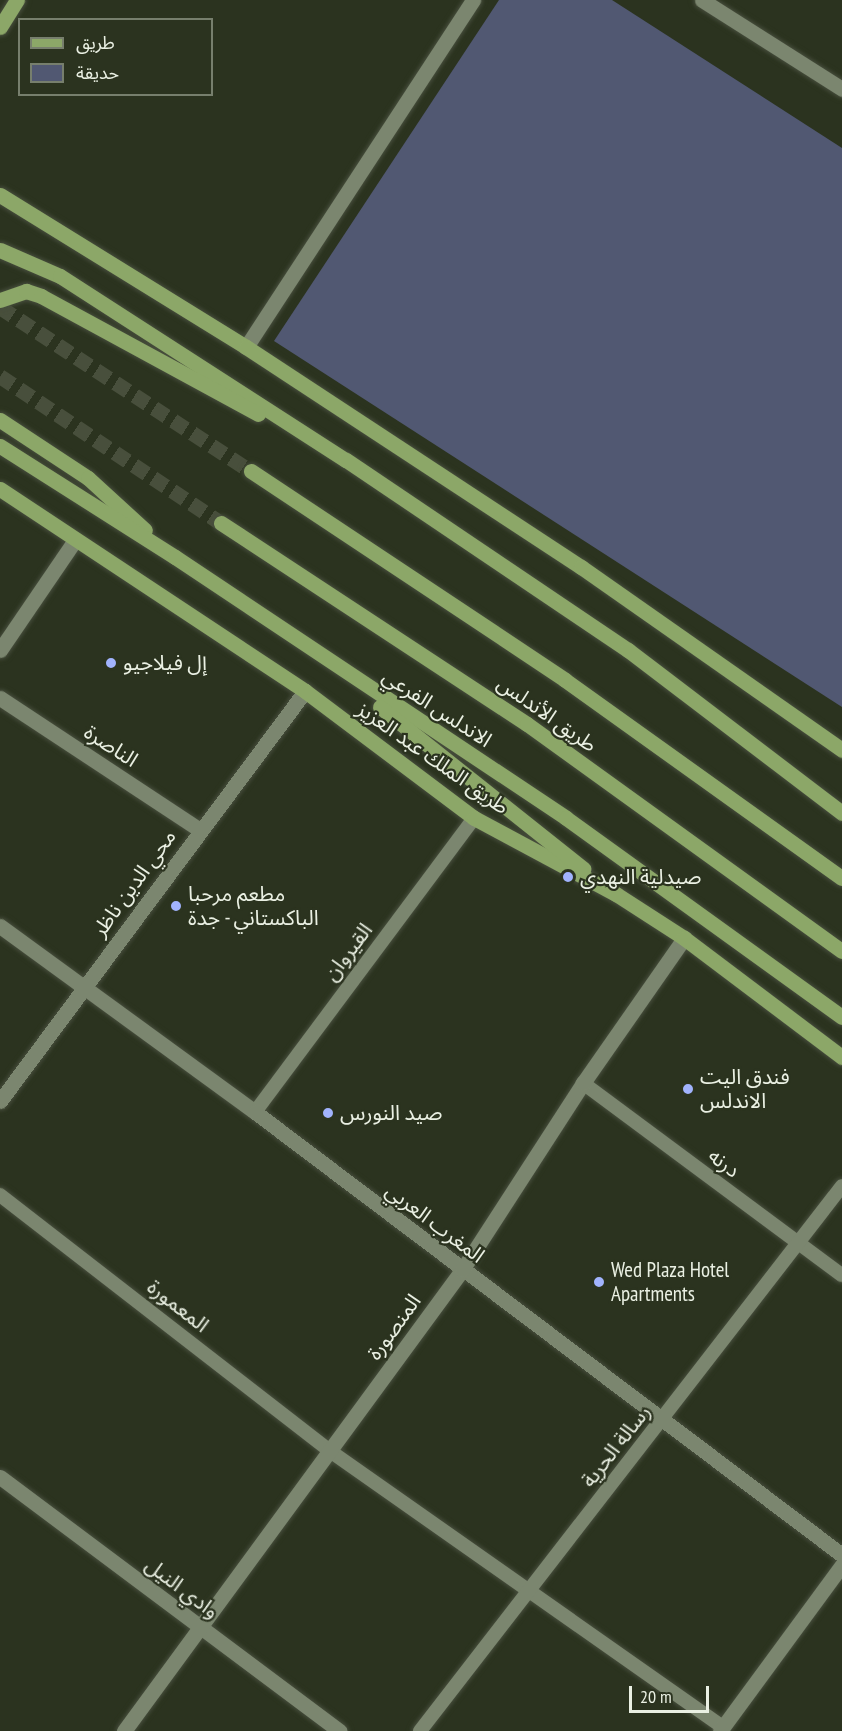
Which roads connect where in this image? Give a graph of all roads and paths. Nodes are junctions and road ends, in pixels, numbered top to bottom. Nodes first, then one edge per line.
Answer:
1 (17, 0) edge
2 (473, 0) edge
3 (702, 0) edge
4 (0, 27) edge
5 (842, 90) edge
6 (0, 195) edge
7 (0, 250) edge
8 (0, 300) edge
9 (246, 347) junction
10 (0, 420) edge
11 (0, 446) edge
12 (346, 460) junction
13 (251, 471) tunnel mouth
14 (0, 489) edge
15 (221, 523) tunnel mouth
16 (75, 540) junction
17 (175, 557) junction
18 (305, 647) junction
19 (0, 650) edge
20 (305, 691) junction
21 (0, 698) edge
22 (842, 750) edge
23 (842, 813) edge
24 (474, 818) junction
25 (199, 829) junction
26 (842, 878) edge
27 (616, 894) junction
28 (0, 926) edge
29 (684, 938) junction
30 (842, 951) edge
31 (83, 988) junction
32 (842, 1017) edge
33 (842, 1056) edge
34 (583, 1083) junction
35 (0, 1101) edge
36 (255, 1112) junction
37 (842, 1186) edge
38 (0, 1195) edge
39 (798, 1245) junction
40 (462, 1270) junction
41 (842, 1275) edge
42 (663, 1421) junction
43 (330, 1451) junction
44 (0, 1477) edge
45 (842, 1556) edge
46 (842, 1565) edge
47 (529, 1591) junction
48 (200, 1628) junction
49 (721, 1729) edge
50 (124, 1731) edge
51 (339, 1731) edge
52 (420, 1731) edge

1 - 4 main road
2 - 9 street
3 - 5 street
6 - 9 main road
7 - 12 main road
8 - 12 main road
9 - 22 main road
10 - 17 main road
11 - 17 main road, الاندلس الفرعي
12 - 23 main road
13 - 26 main road, طريق الأندلس
14 - 16 main road, طريق الملك عبد العزيز
15 - 30 main road, طريق الأندلس
16 - 19 street
16 - 20 main road, طريق الملك عبد العزيز
17 - 18 main road, الاندلس الفرعي
18 - 27 main road
18 - 32 main road, الاندلس الفرعي
20 - 24 main road, طريق الملك عبد العزيز
20 - 25 street, محي الدين ناظر
21 - 25 street, الناصرة
24 - 27 main road, طريق الملك عبد العزيز
24 - 36 lane, القيروان
25 - 31 street, محي الدين ناظر
27 - 29 main road, طريق الملك عبد العزيز
28 - 31 street, المغرب العربي
29 - 33 main road, طريق الملك عبد العزيز
29 - 34 street, المنصورة
31 - 35 street, محي الدين ناظر
31 - 36 street, المغرب العربي
34 - 39 lane, درنه
34 - 40 street, المنصورة
36 - 40 street, المغرب العربي
37 - 39 lane, رسالة الحرية
38 - 43 lane, المعمورة
39 - 41 lane, درنه
39 - 42 lane, رسالة الحرية
40 - 42 street, المغرب العربي
40 - 43 street, المنصورة
42 - 45 street, المغرب العربي
42 - 47 lane, رسالة الحرية
43 - 47 lane, المعمورة
43 - 48 street, المنصورة
44 - 48 street, وادي النيل
46 - 49 street
47 - 49 lane, المعمورة
47 - 52 lane, رسالة الحرية
48 - 50 street, المنصورة
48 - 51 street, وادي النيل

